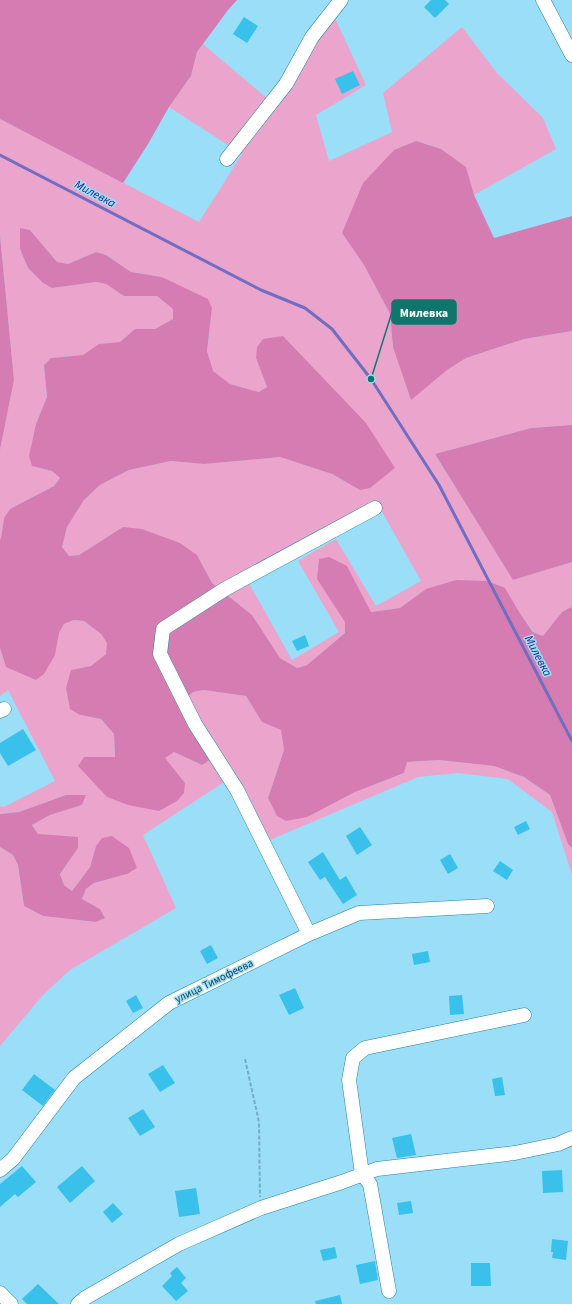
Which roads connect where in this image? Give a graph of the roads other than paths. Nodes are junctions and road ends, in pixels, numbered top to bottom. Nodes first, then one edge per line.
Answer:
1 (341, 0) edge
2 (543, 0) edge
3 (572, 55) edge
4 (226, 159) dead end
5 (375, 508) dead end
6 (487, 906) dead end
7 (309, 934) junction
8 (524, 1015) dead end
9 (572, 1138) edge
10 (0, 1170) edge
11 (362, 1174) junction
12 (389, 1291) dead end
13 (0, 1293) edge
14 (11, 1304) edge
15 (78, 1304) edge

1 - 4 street
2 - 3 street
5 - 7 street
6 - 7 street, улица Тимофеева
7 - 10 street, улица Тимофеева
8 - 11 street
9 - 11 street
11 - 12 street
11 - 15 street
13 - 14 street

